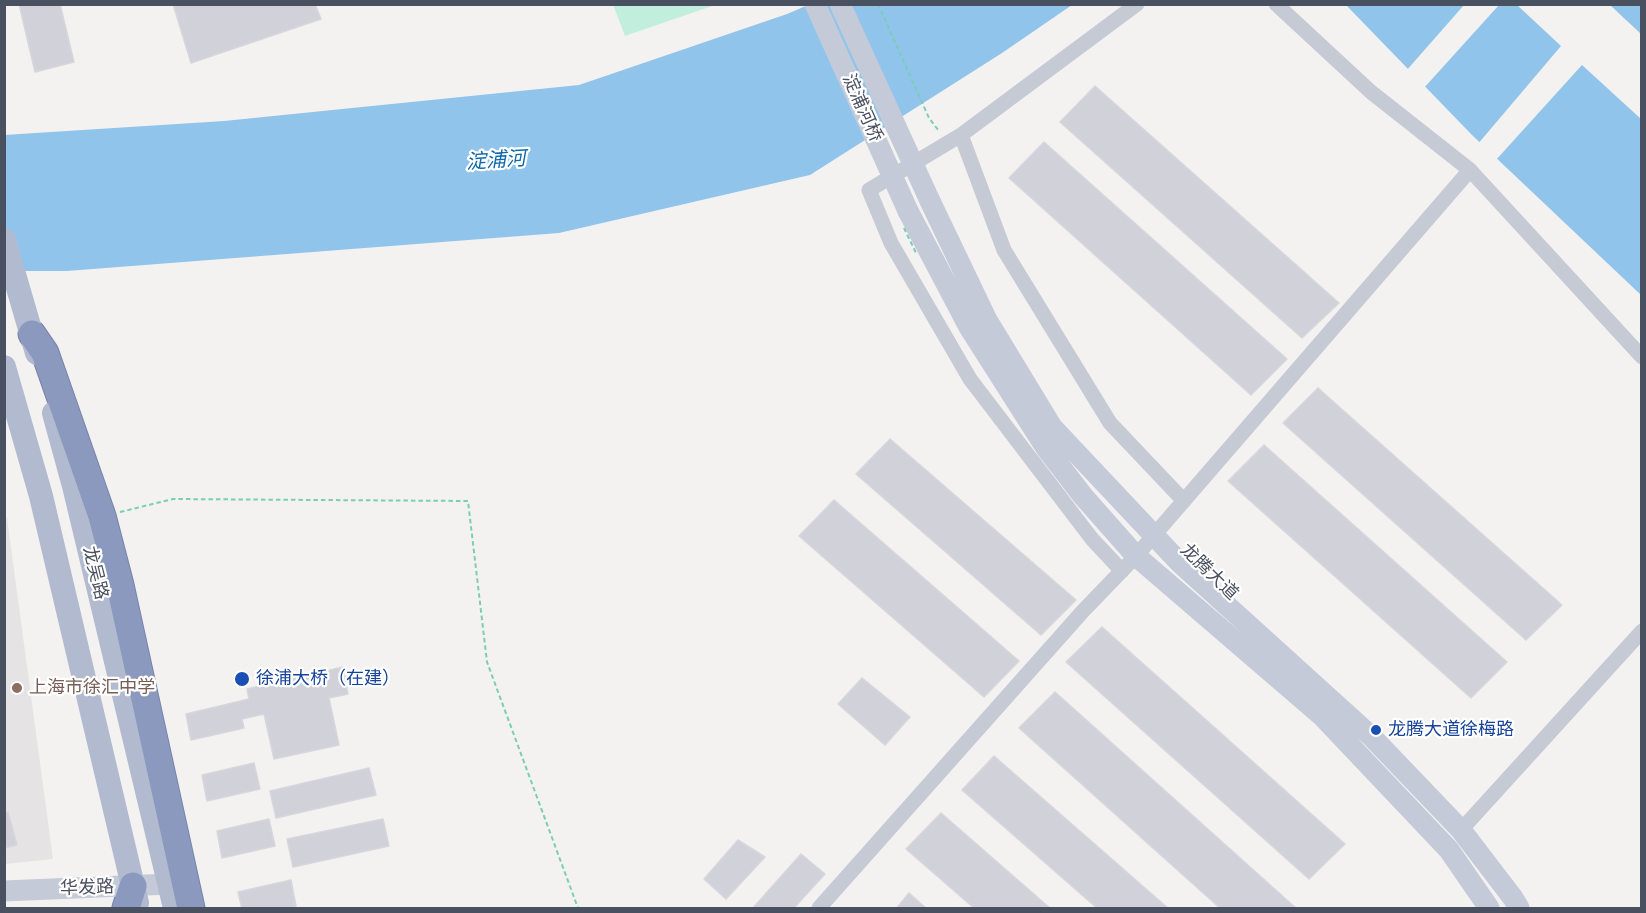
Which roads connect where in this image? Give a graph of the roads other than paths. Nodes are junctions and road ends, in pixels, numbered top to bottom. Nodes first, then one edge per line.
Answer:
1 (815, 4) edge
2 (840, 4) edge
3 (1137, 4) edge
4 (1276, 4) edge
5 (962, 135) junction
6 (1470, 170) junction
7 (930, 201) joint
8 (908, 212) joint
9 (4, 240) edge
10 (32, 334) joint
11 (1641, 357) edge
12 (4, 367) edge
13 (83, 485) junction
14 (1184, 501) junction
15 (1153, 536) junction
16 (1129, 564) junction
17 (1641, 631) edge
18 (1461, 830) junction
19 (170, 884) junction
20 (4, 891) edge
21 (132, 901) edge
22 (175, 909) edge
23 (191, 909) edge
24 (819, 909) edge
25 (1490, 909) edge
26 (1519, 909) edge

1 - 8 main road, 淀浦河桥, bridge
2 - 7 main road, 淀浦河桥, bridge
3 - 5 street
4 - 6 street
5 - 14 street
5 - 16 street
6 - 11 street
6 - 14 street
7 - 15 main road, 龙腾大道
8 - 16 main road, 龙腾大道
9 - 10 main road
10 - 13 highway
12 - 21 main road, 龙吴路
13 - 19 main road, 龙吴路
13 - 23 highway
14 - 15 street
15 - 16 street
15 - 18 main road, 龙腾大道
16 - 24 street
16 - 25 main road, 龙腾大道
17 - 18 street
18 - 26 main road, 龙腾大道
19 - 21 main road, 华发路
19 - 22 main road, 龙吴路
20 - 21 main road, 华发路

